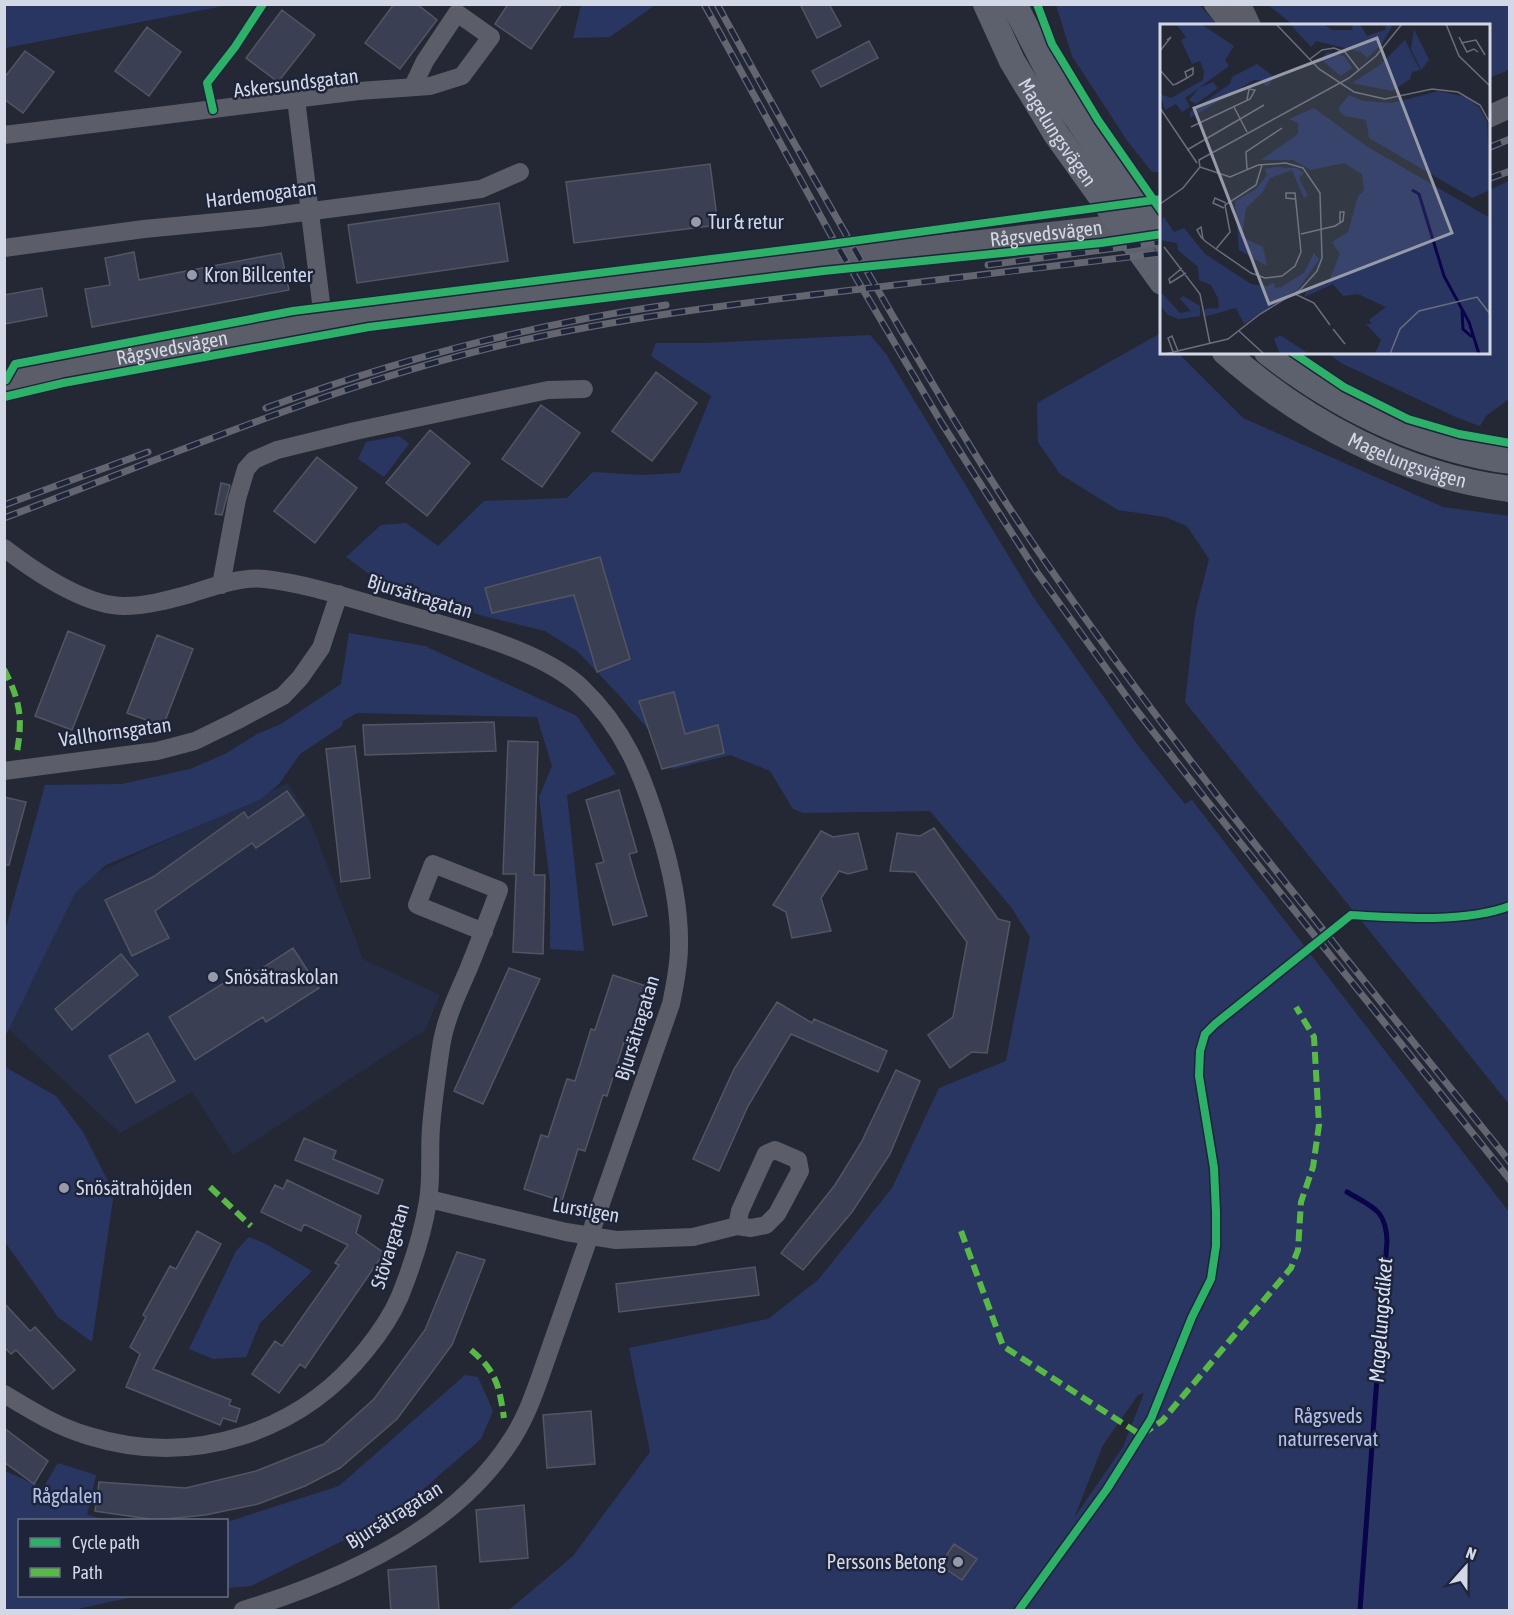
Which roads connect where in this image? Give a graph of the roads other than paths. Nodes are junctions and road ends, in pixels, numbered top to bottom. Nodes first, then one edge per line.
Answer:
1 (986, 4) edge
2 (1014, 4) edge
3 (1215, 4) edge
4 (1237, 4) edge
5 (1230, 24) edge
6 (1249, 24) edge
7 (413, 86) dead end
8 (296, 99) junction
9 (1509, 107) edge
10 (1490, 116) edge
11 (4, 135) edge
12 (520, 172) dead end
13 (309, 212) junction
14 (1160, 217) edge
15 (1160, 237) edge
16 (4, 249) edge
17 (1160, 281) edge
18 (323, 319) junction
19 (1227, 354) edge
20 (1270, 354) edge
21 (4, 380) edge
22 (584, 389) dead end
23 (1509, 461) edge
24 (1509, 489) edge
25 (4, 548) edge
26 (220, 585) junction
27 (339, 594) junction
28 (4, 771) edge
29 (484, 932) junction
30 (429, 1199) junction
31 (737, 1226) dead end
32 (589, 1235) junction
33 (4, 1394) edge
34 (243, 1611) edge

1 - 17 main road, Magelungsvägen
2 - 15 main road, Magelungsvägen
3 - 5 street
4 - 6 street
7 - 8 street, Askersundsgatan
8 - 11 street, Askersundsgatan
8 - 13 street
9 - 10 street
12 - 13 street, Hardemogatan
13 - 16 street, Hardemogatan
13 - 18 street
14 - 18 street, Rågsvedsvägen
18 - 21 street, Rågsvedsvägen
19 - 24 main road, Magelungsvägen
20 - 23 main road, Magelungsvägen
22 - 26 street
25 - 26 street, Bjursätragatan
26 - 27 street, Bjursätragatan
27 - 28 street, Vallhornsgatan
27 - 32 street, Bjursätragatan
29 - 29 street, Stövargatan
29 - 30 street, Stövargatan
30 - 32 street, Lurstigen
30 - 33 street, Stövargatan
31 - 32 street, Lurstigen
32 - 34 street, Bjursätragatan

